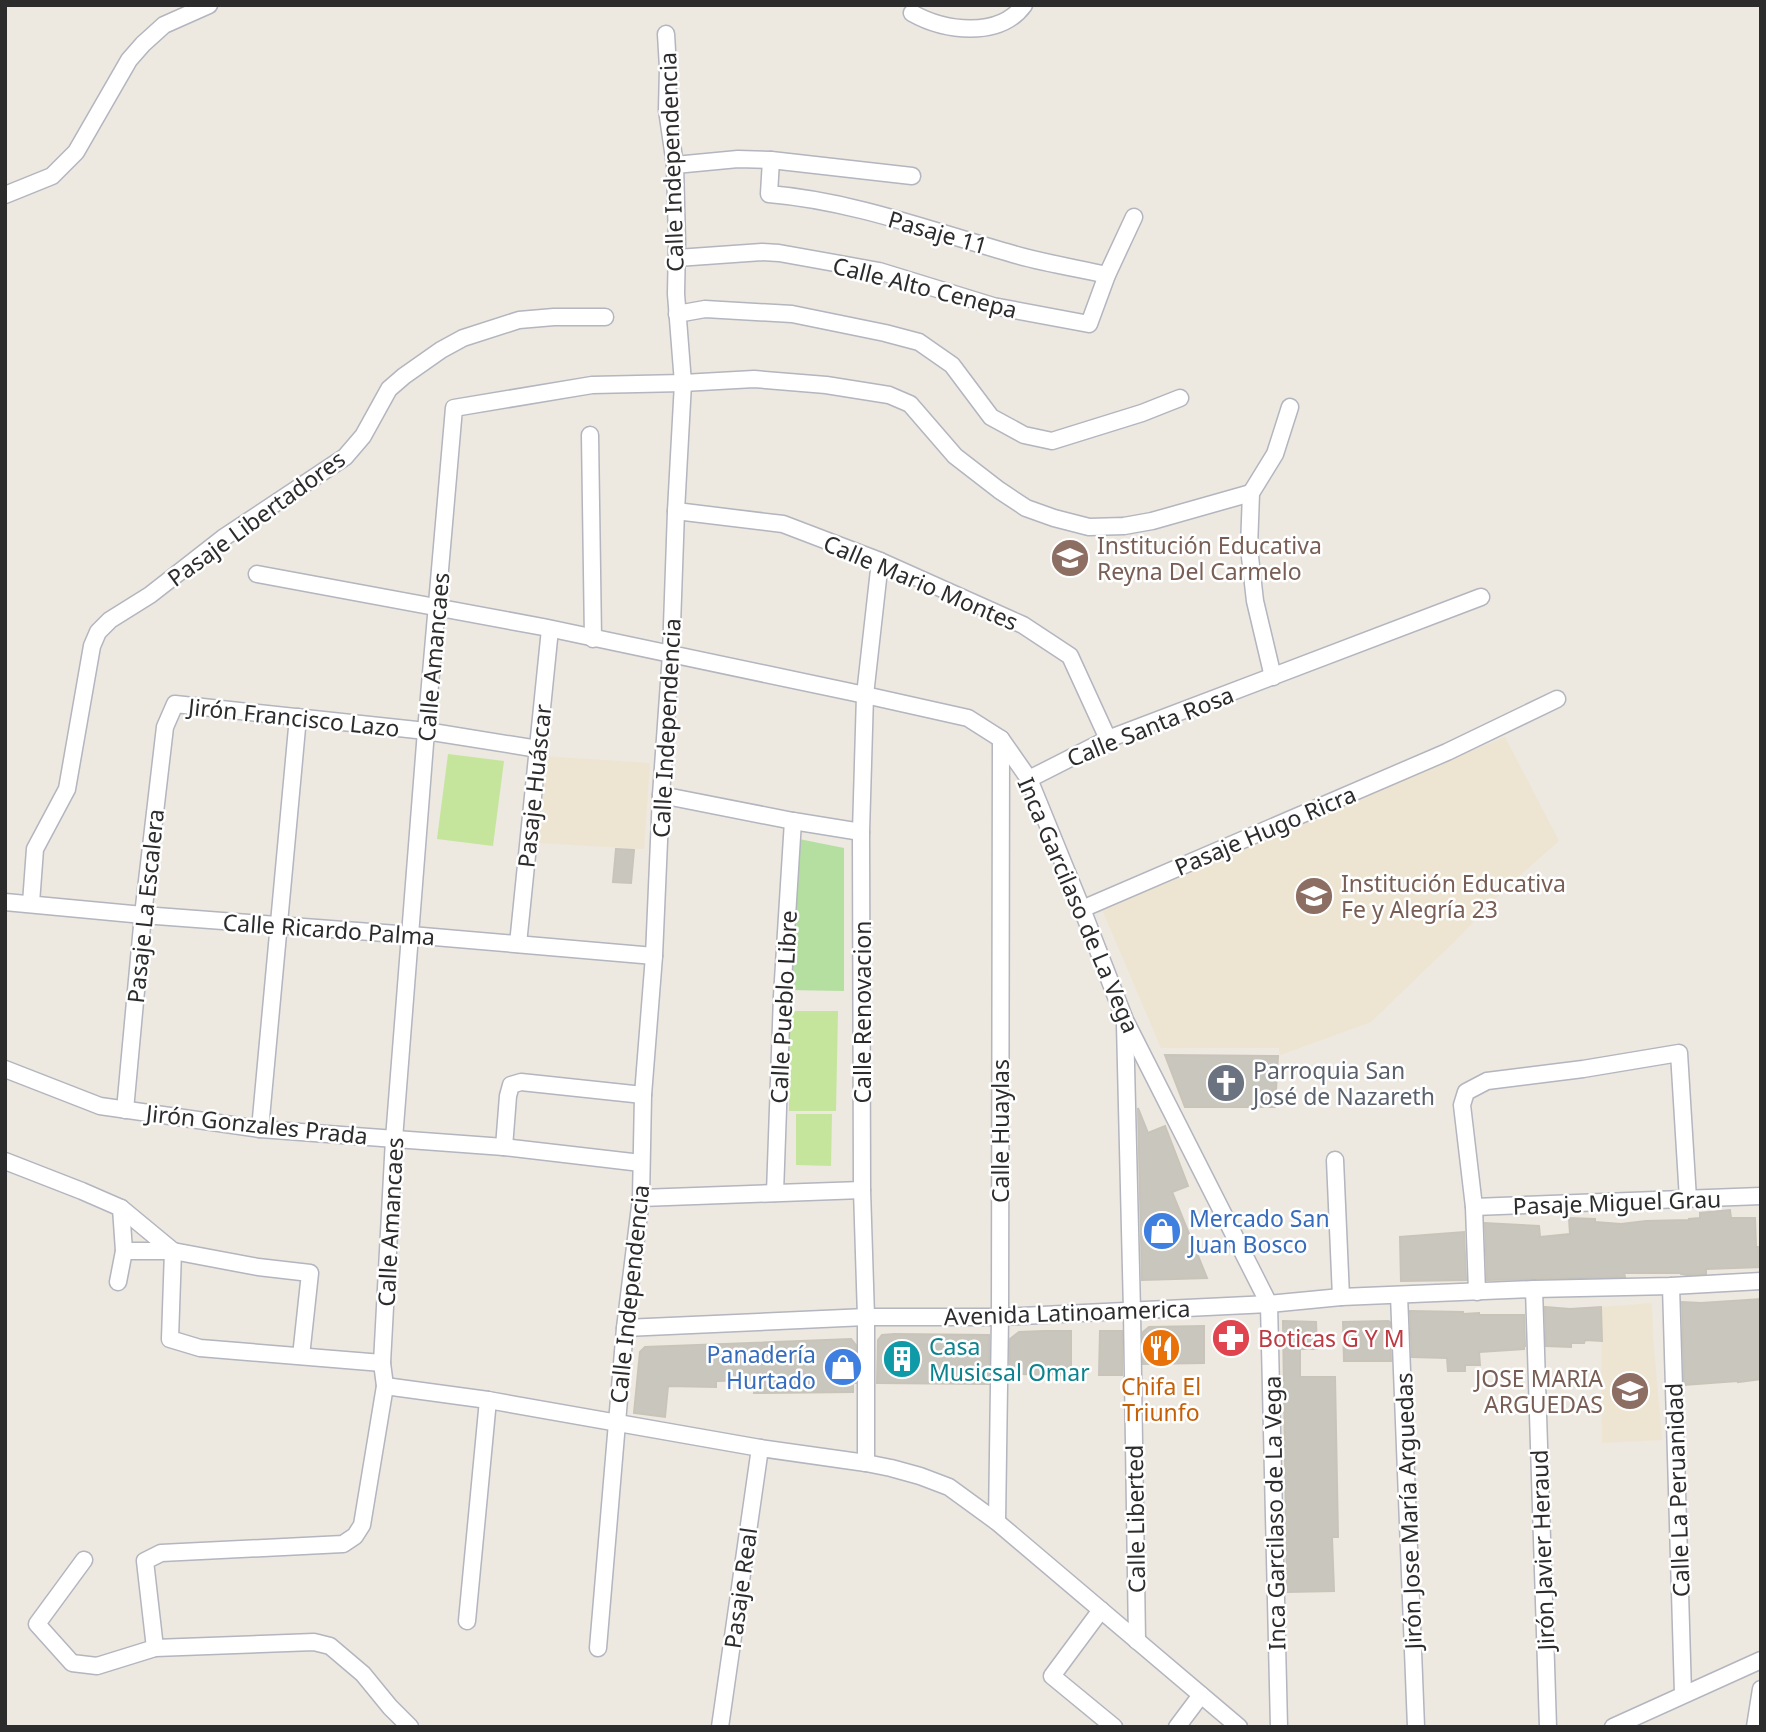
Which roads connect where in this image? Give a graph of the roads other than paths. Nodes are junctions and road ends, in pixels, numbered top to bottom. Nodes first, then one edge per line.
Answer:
1 (209, 5) edge
2 (1024, 5) edge
3 (912, 13) dead end
4 (666, 34) dead end
5 (771, 160) junction
6 (675, 165) junction
7 (912, 176) dead end
8 (5, 195) edge
9 (1134, 217) dead end
10 (677, 258) junction
11 (1107, 275) junction
12 (677, 314) junction
13 (605, 317) dead end
14 (683, 383) junction
15 (1180, 398) dead end
16 (1290, 407) dead end
17 (590, 435) dead end
18 (1251, 493) junction
19 (676, 510) junction
20 (880, 561) junction
21 (257, 574) dead end
22 (1481, 597) dead end
23 (438, 606) junction
24 (551, 629) junction
25 (593, 639) junction
26 (671, 654) junction
27 (1273, 677) junction
28 (865, 695) junction
29 (1557, 699) dead end
30 (174, 704) joint
31 (298, 717) junction
32 (426, 730) junction
33 (1001, 739) junction
34 (1108, 739) junction
35 (538, 749) junction
36 (1029, 779) junction
37 (661, 795) junction
38 (793, 821) junction
39 (861, 832) junction
40 (5, 902) edge
41 (31, 903) junction
42 (1082, 909) junction
43 (143, 915) junction
44 (280, 925) junction
45 (411, 935) junction
46 (518, 944) junction
47 (654, 956) junction
48 (1125, 1020) junction
49 (5, 1069) edge
50 (643, 1095) junction
51 (125, 1110) junction
52 (260, 1129) junction
53 (394, 1139) junction
54 (504, 1147) junction
55 (1335, 1160) dead end
56 (5, 1161) edge
57 (641, 1163) junction
58 (862, 1190) junction
59 (775, 1193) junction
60 (1761, 1196) edge
61 (641, 1198) junction
62 (1688, 1199) junction
63 (1474, 1207) junction
64 (121, 1208) junction
65 (124, 1251) junction
66 (173, 1251) junction
67 (1761, 1281) edge
68 (118, 1282) dead end
69 (1671, 1286) junction
70 (1534, 1289) junction
71 (1477, 1292) junction
72 (1399, 1295) junction
73 (1341, 1297) junction
74 (1269, 1304) junction
75 (1132, 1311) junction
76 (866, 1317) junction
77 (1000, 1317) junction
78 (625, 1328) junction
79 (301, 1356) junction
80 (382, 1363) junction
81 (384, 1386) junction
82 (488, 1400) junction
83 (617, 1422) junction
84 (760, 1448) junction
85 (866, 1463) junction
86 (997, 1522) junction
87 (83, 1560) dead end
88 (1101, 1610) junction
89 (467, 1621) dead end
90 (1137, 1641) junction
91 (155, 1648) junction
92 (598, 1648) dead end
93 (1761, 1660) edge
94 (1761, 1689) edge
95 (1683, 1694) junction
96 (1201, 1695) junction
97 (410, 1727) edge
98 (720, 1727) edge
99 (1114, 1727) edge
100 (1177, 1727) edge
101 (1239, 1727) edge
102 (1279, 1727) edge
103 (1416, 1727) edge
104 (1548, 1727) edge
105 (1613, 1727) edge
106 (1755, 1727) edge

1 - 8 street
2 - 3 street
4 - 6 street, Calle Independencia
5 - 6 street
5 - 7 street
5 - 11 street, Pasaje 11
6 - 10 street, Calle Independencia
9 - 11 street
10 - 11 street, Calle Alto Cenepa
10 - 12 street, Calle Independencia
12 - 14 street, Calle Independencia
12 - 15 street
13 - 41 street, Pasaje Libertadores
14 - 18 street, Calle Amancaes
14 - 19 street, Calle Independencia
14 - 23 street, Calle Amancaes
16 - 18 street
17 - 25 street
18 - 27 street
19 - 20 street, Calle Mario Montes
19 - 26 street, Calle Independencia
20 - 28 street, Calle Renovacion
20 - 34 street, Calle Mario Montes
21 - 23 street, Inca Garcilaso de La Vega
22 - 27 street, Calle Santa Rosa
23 - 24 street, Inca Garcilaso de La Vega
23 - 32 street, Calle Amancaes
24 - 25 street, Inca Garcilaso de La Vega
24 - 35 street, Pasaje Huáscar
25 - 26 street, Inca Garcilaso de La Vega
26 - 28 street, Inca Garcilaso de La Vega
26 - 37 street, Calle Independencia
27 - 34 street, Calle Santa Rosa
28 - 33 street, Inca Garcilaso de La Vega
28 - 39 street, Calle Renovacion
29 - 42 street, Pasaje Hugo Ricra
30 - 31 street, Jirón Francisco Lazo
30 - 43 street, Pasaje La Escalera
31 - 32 street, Jirón Francisco Lazo
31 - 44 street
32 - 35 street, Jirón Francisco Lazo
32 - 45 street, Calle Amancaes
33 - 36 street, Inca Garcilaso de La Vega
33 - 77 street, Calle Huaylas
34 - 36 street, Calle Santa Rosa
35 - 46 street, Pasaje Huáscar
36 - 42 street, Inca Garcilaso de La Vega
37 - 38 street
37 - 47 street, Calle Independencia
38 - 39 street
38 - 59 street, Calle Pueblo Libre
39 - 58 street, Calle Renovacion
40 - 41 street, Calle Ricardo Palma
41 - 43 street, Calle Ricardo Palma
42 - 48 street, Inca Garcilaso de La Vega
43 - 44 street, Calle Ricardo Palma
43 - 51 street, Pasaje La Escalera
44 - 45 street, Calle Ricardo Palma
44 - 52 street
45 - 46 street, Calle Ricardo Palma
45 - 53 street, Calle Amancaes
46 - 47 street, Calle Ricardo Palma
47 - 50 street, Calle Independencia
48 - 74 street, Inca Garcilaso de La Vega
48 - 75 street, Calle Liberted
49 - 51 street, Jirón Gonzales Prada
50 - 54 street
50 - 57 street, Calle Independencia
51 - 52 street, Jirón Gonzales Prada
52 - 53 street, Jirón Gonzales Prada
53 - 54 street, Jirón Gonzales Prada
53 - 80 street, Calle Amancaes
54 - 57 street, Jirón Gonzales Prada
55 - 73 street
56 - 64 street
57 - 61 street, Calle Independencia
58 - 59 street
58 - 76 street, Calle Renovacion
59 - 61 street
60 - 62 street, Pasaje Miguel Grau
61 - 78 street, Calle Independencia
62 - 63 street, Pasaje Miguel Grau
62 - 63 street
63 - 71 street
64 - 65 street
64 - 66 street
65 - 66 street
65 - 68 street
66 - 79 street
66 - 79 street
67 - 69 street, Avenida Latinoamerica
69 - 70 street, Avenida Latinoamerica
69 - 95 street, Calle La Peruanidad
70 - 71 street, Avenida Latinoamerica
70 - 104 street, Jirón Javier Heraud
71 - 72 street, Avenida Latinoamerica
72 - 73 street, Avenida Latinoamerica
72 - 103 street, Jirón Jose María Arguedas
73 - 74 street, Avenida Latinoamerica
74 - 75 street, Avenida Latinoamerica
74 - 102 street, Inca Garcilaso de La Vega
75 - 77 street, Avenida Latinoamerica
75 - 90 street, Calle Liberted
76 - 77 street, Avenida Latinoamerica
76 - 78 street, Avenida Latinoamerica
76 - 85 street, Calle Renovacion
77 - 86 street, Calle Huaylas
78 - 83 street, Calle Independencia
79 - 80 street
80 - 81 street, Calle Amancaes
81 - 82 street
81 - 91 street, Calle Amancaes
82 - 83 street
82 - 89 street
83 - 84 street
83 - 92 street, Calle Independencia
84 - 85 street
84 - 98 street, Pasaje Real
85 - 86 street
86 - 88 street
87 - 91 street
88 - 90 street
88 - 99 street
90 - 96 street
91 - 97 street
93 - 95 street
94 - 106 street
95 - 105 street
96 - 100 street
96 - 101 street

